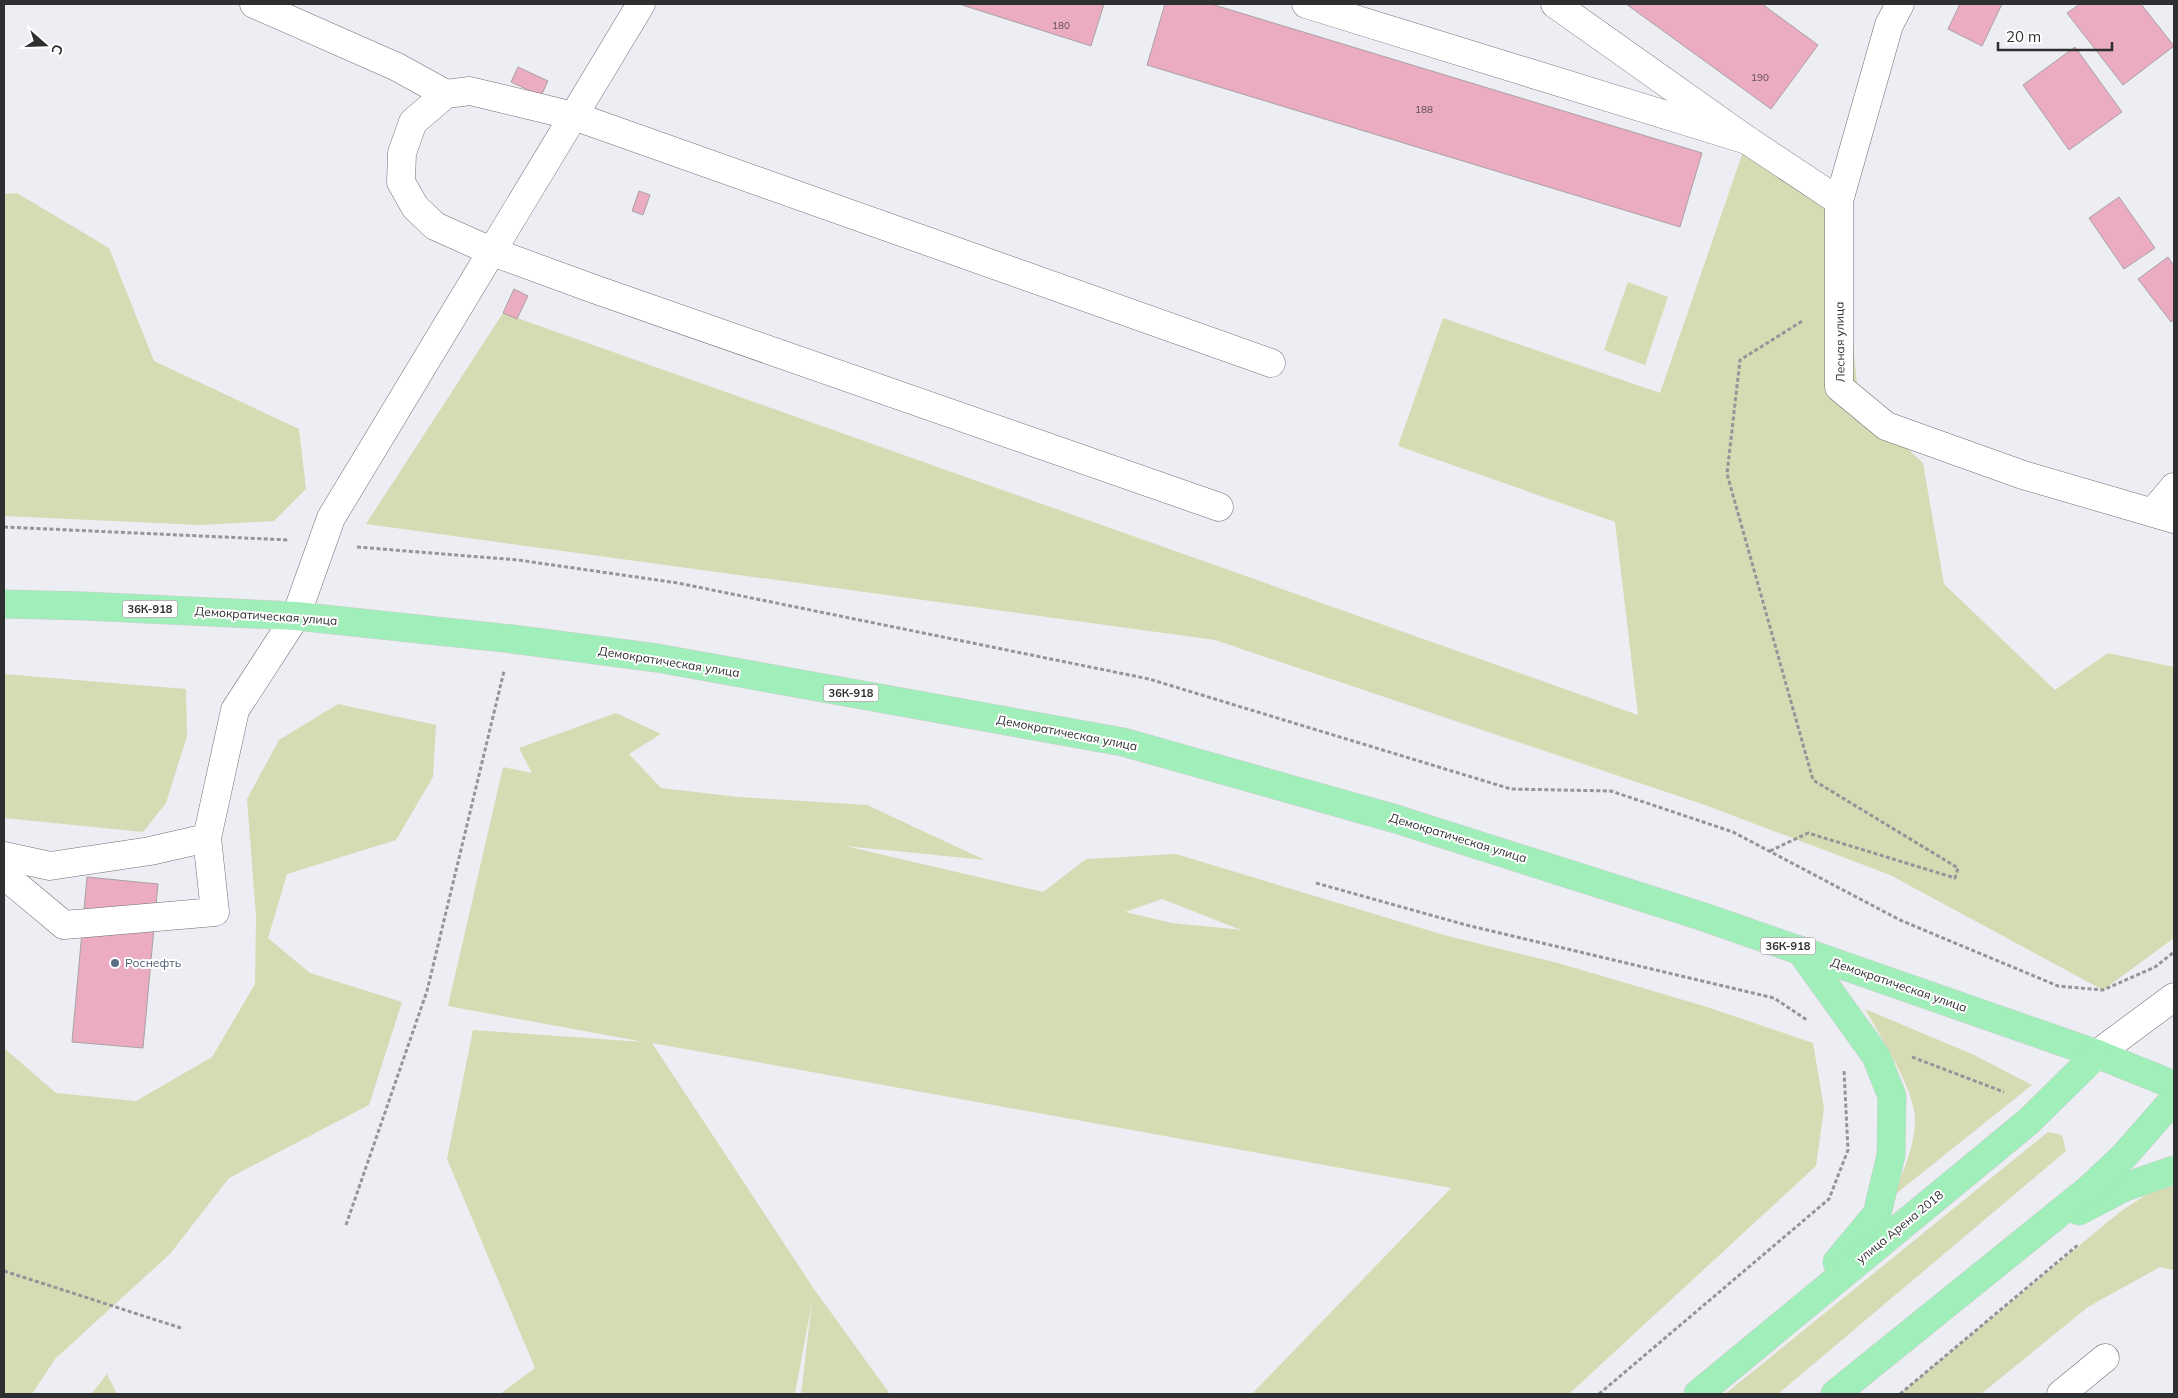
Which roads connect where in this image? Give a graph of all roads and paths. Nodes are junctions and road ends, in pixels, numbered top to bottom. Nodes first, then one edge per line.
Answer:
1 (254, 4) edge
2 (641, 4) edge
3 (1306, 4) edge
4 (1555, 4) edge
5 (1900, 4) edge
6 (446, 94) junction
7 (574, 116) junction
8 (1747, 140) junction
9 (1839, 201) junction
10 (493, 252) junction
11 (1839, 298) junction
12 (1271, 363) dead end
13 (2174, 487) edge
14 (1219, 507) dead end
15 (2163, 515) edge
16 (4, 604) edge
17 (296, 616) junction
18 (512, 639) junction
19 (207, 838) junction
20 (1770, 851) dead end
21 (4, 856) edge
22 (4, 875) edge
23 (1316, 884) dead end
24 (1800, 950) junction
25 (2174, 997) edge
26 (1811, 1023) dead end
27 (2097, 1054) junction
28 (1909, 1056) dead end
29 (1844, 1067) dead end
30 (2174, 1085) edge
31 (2004, 1092) dead end
32 (2174, 1099) edge
33 (2174, 1170) edge
34 (346, 1225) dead end
35 (2039, 1230) junction
36 (2084, 1240) dead end
37 (4, 1272) edge
38 (1796, 1312) junction
39 (181, 1328) dead end
40 (2105, 1358) dead end
41 (1598, 1394) edge
42 (1698, 1394) edge
43 (1835, 1394) edge
44 (1900, 1394) edge
45 (2061, 1394) edge

1 - 6 street
2 - 7 street
3 - 8 street
4 - 8 street
5 - 9 street, Лесная улица
6 - 7 street
6 - 10 street
7 - 10 street
7 - 12 street
8 - 9 street
9 - 11 street, Лесная улица
10 - 14 street
10 - 17 street
11 - 15 street, Лесная улица
11 - 20 path
13 - 15 street
16 - 17 main road, Демократическая улица / 36К-918
17 - 18 main road, Демократическая улица / 36К-918
17 - 19 street
18 - 24 main road, Демократическая улица / 36К-918
18 - 34 path
19 - 21 street
19 - 22 street
23 - 26 path
24 - 27 main road, Демократическая улица / 36К-918
24 - 38 main road
25 - 27 street
27 - 30 main road, Демократическая улица / 36К-918
27 - 38 main road, улица Арена 2018
28 - 31 path
29 - 41 path
32 - 35 main road
33 - 35 main road
35 - 43 main road
36 - 44 path
37 - 39 path
38 - 42 main road, улица Арена 2018
40 - 45 street

